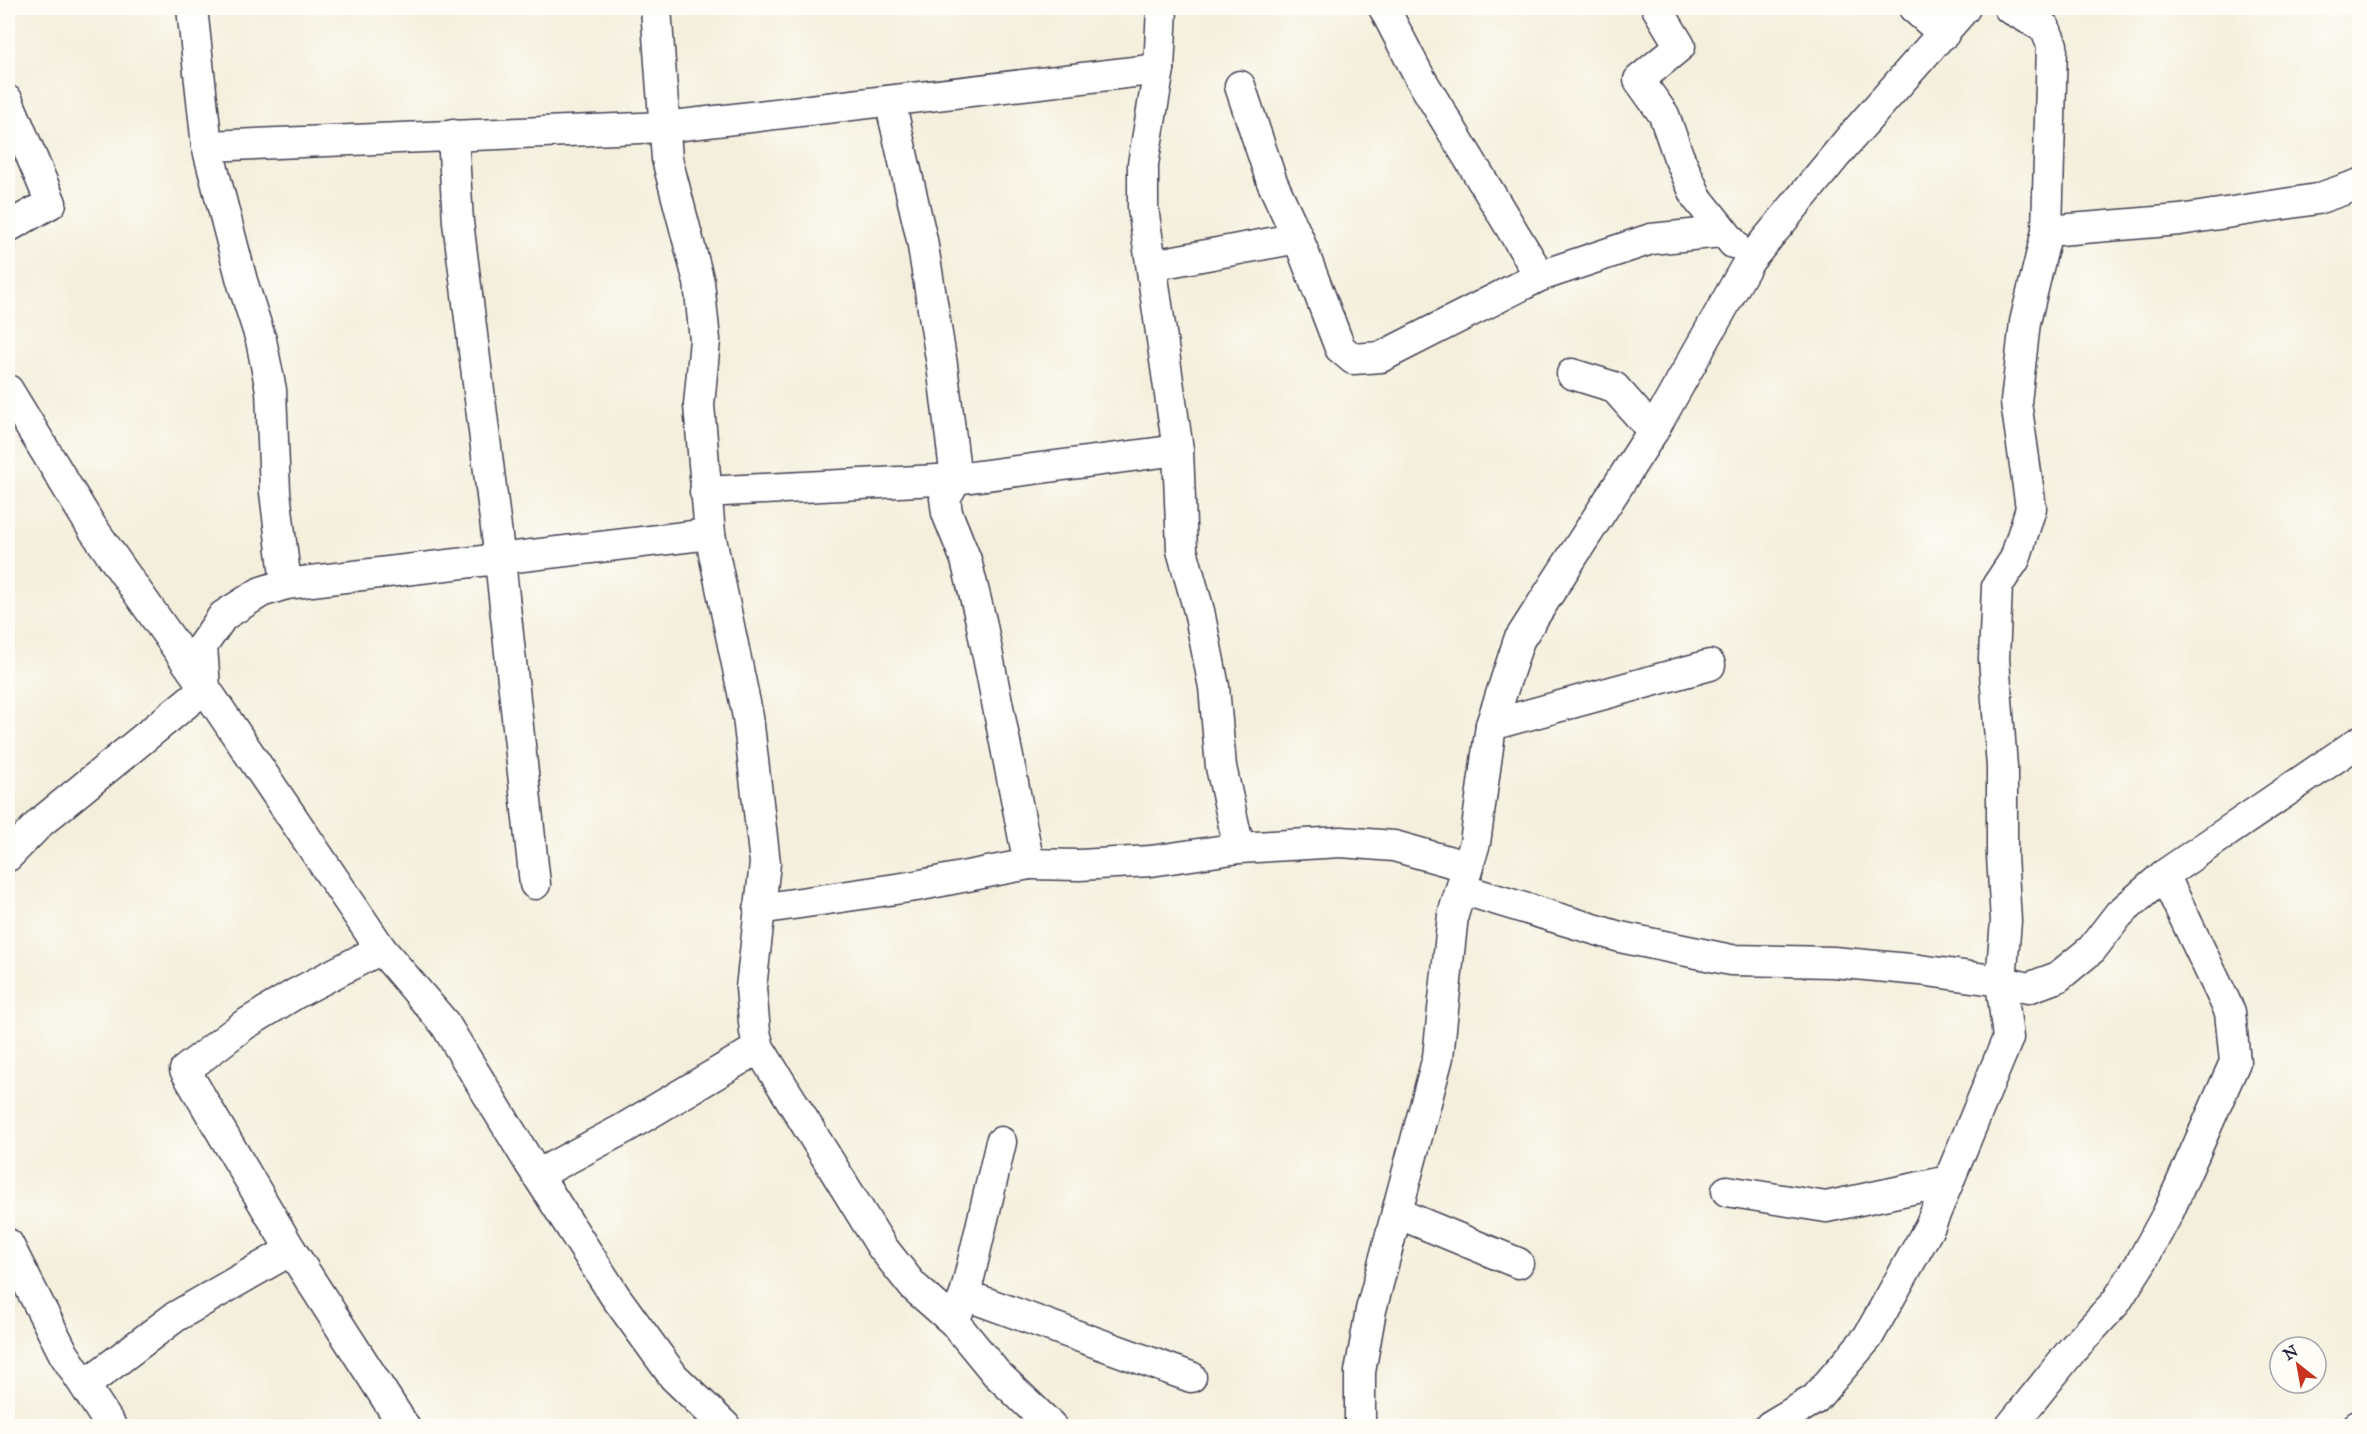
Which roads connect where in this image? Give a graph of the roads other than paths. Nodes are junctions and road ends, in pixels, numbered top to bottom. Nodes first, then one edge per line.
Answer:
1 (192, 8) edge
2 (656, 8) edge
3 (1162, 8) edge
4 (1384, 8) edge
5 (1657, 8) edge
6 (1914, 8) edge
7 (1965, 8) edge
8 (2009, 8) edge
9 (1944, 34) junction
10 (1159, 69) junction
11 (1240, 86) dead end
12 (890, 100) junction
13 (8, 101) edge
14 (664, 127) junction
15 (453, 135) junction
16 (207, 146) junction
17 (2360, 184) edge
18 (8, 227) edge
19 (2047, 231) junction
20 (1721, 232) junction
21 (1298, 238) junction
22 (1749, 261) junction
23 (1153, 265) junction
24 (1540, 276) junction
25 (1572, 374) dead end
26 (8, 390) edge
27 (1653, 431) junction
28 (1178, 450) junction
29 (956, 479) junction
30 (705, 492) junction
31 (710, 534) junction
32 (500, 560) junction
33 (286, 584) junction
34 (1710, 665) dead end
35 (205, 688) junction
36 (1491, 725) junction
37 (2360, 741) edge
38 (1239, 848) junction
39 (8, 856) edge
40 (1029, 864) junction
41 (2164, 875) junction
42 (1465, 878) junction
43 (535, 884) dead end
44 (759, 909) junction
45 (381, 949) junction
46 (2001, 981) junction
47 (759, 1048) junction
48 (1001, 1142) dead end
49 (537, 1175) junction
50 (1949, 1181) junction
51 (1727, 1191) dead end
52 (1397, 1213) junction
53 (291, 1250) junction
54 (9, 1251) edge
55 (1518, 1263) dead end
56 (965, 1295) junction
57 (954, 1322) junction
58 (1191, 1377) dead end
59 (85, 1384) junction
60 (111, 1426) edge
61 (404, 1426) edge
62 (725, 1426) edge
63 (1051, 1426) edge
64 (1360, 1426) edge
65 (1770, 1426) edge
66 (2011, 1426) edge

1 - 16 street
2 - 14 street
3 - 10 street
4 - 24 street
5 - 20 street
6 - 9 street
7 - 9 street
8 - 19 street
9 - 22 street
10 - 12 street
10 - 23 street
11 - 21 street
12 - 14 street
12 - 29 street
13 - 18 street
14 - 15 street
14 - 30 street
15 - 16 street
15 - 32 street
16 - 33 street
17 - 19 street
19 - 46 street
20 - 22 street
20 - 24 street
21 - 23 street
21 - 24 street
22 - 27 street
23 - 28 street
25 - 27 street
26 - 35 street
27 - 36 street
28 - 29 street
28 - 38 street
29 - 30 street
29 - 40 street
30 - 31 street
31 - 32 street
31 - 44 street
32 - 33 street
32 - 43 street
33 - 35 street
34 - 36 street
35 - 39 street
35 - 45 street
36 - 42 street
37 - 41 street
38 - 40 street
38 - 42 street
40 - 44 street
41 - 46 street
41 - 66 street
42 - 46 street
42 - 52 street
44 - 47 street
45 - 49 street
45 - 53 street
46 - 50 street
47 - 49 street
47 - 57 street
48 - 56 street
49 - 62 street
50 - 51 street
50 - 65 street
52 - 55 street
52 - 64 street
53 - 59 street
53 - 61 street
54 - 59 street
56 - 57 street
56 - 58 street
57 - 63 street
59 - 60 street

